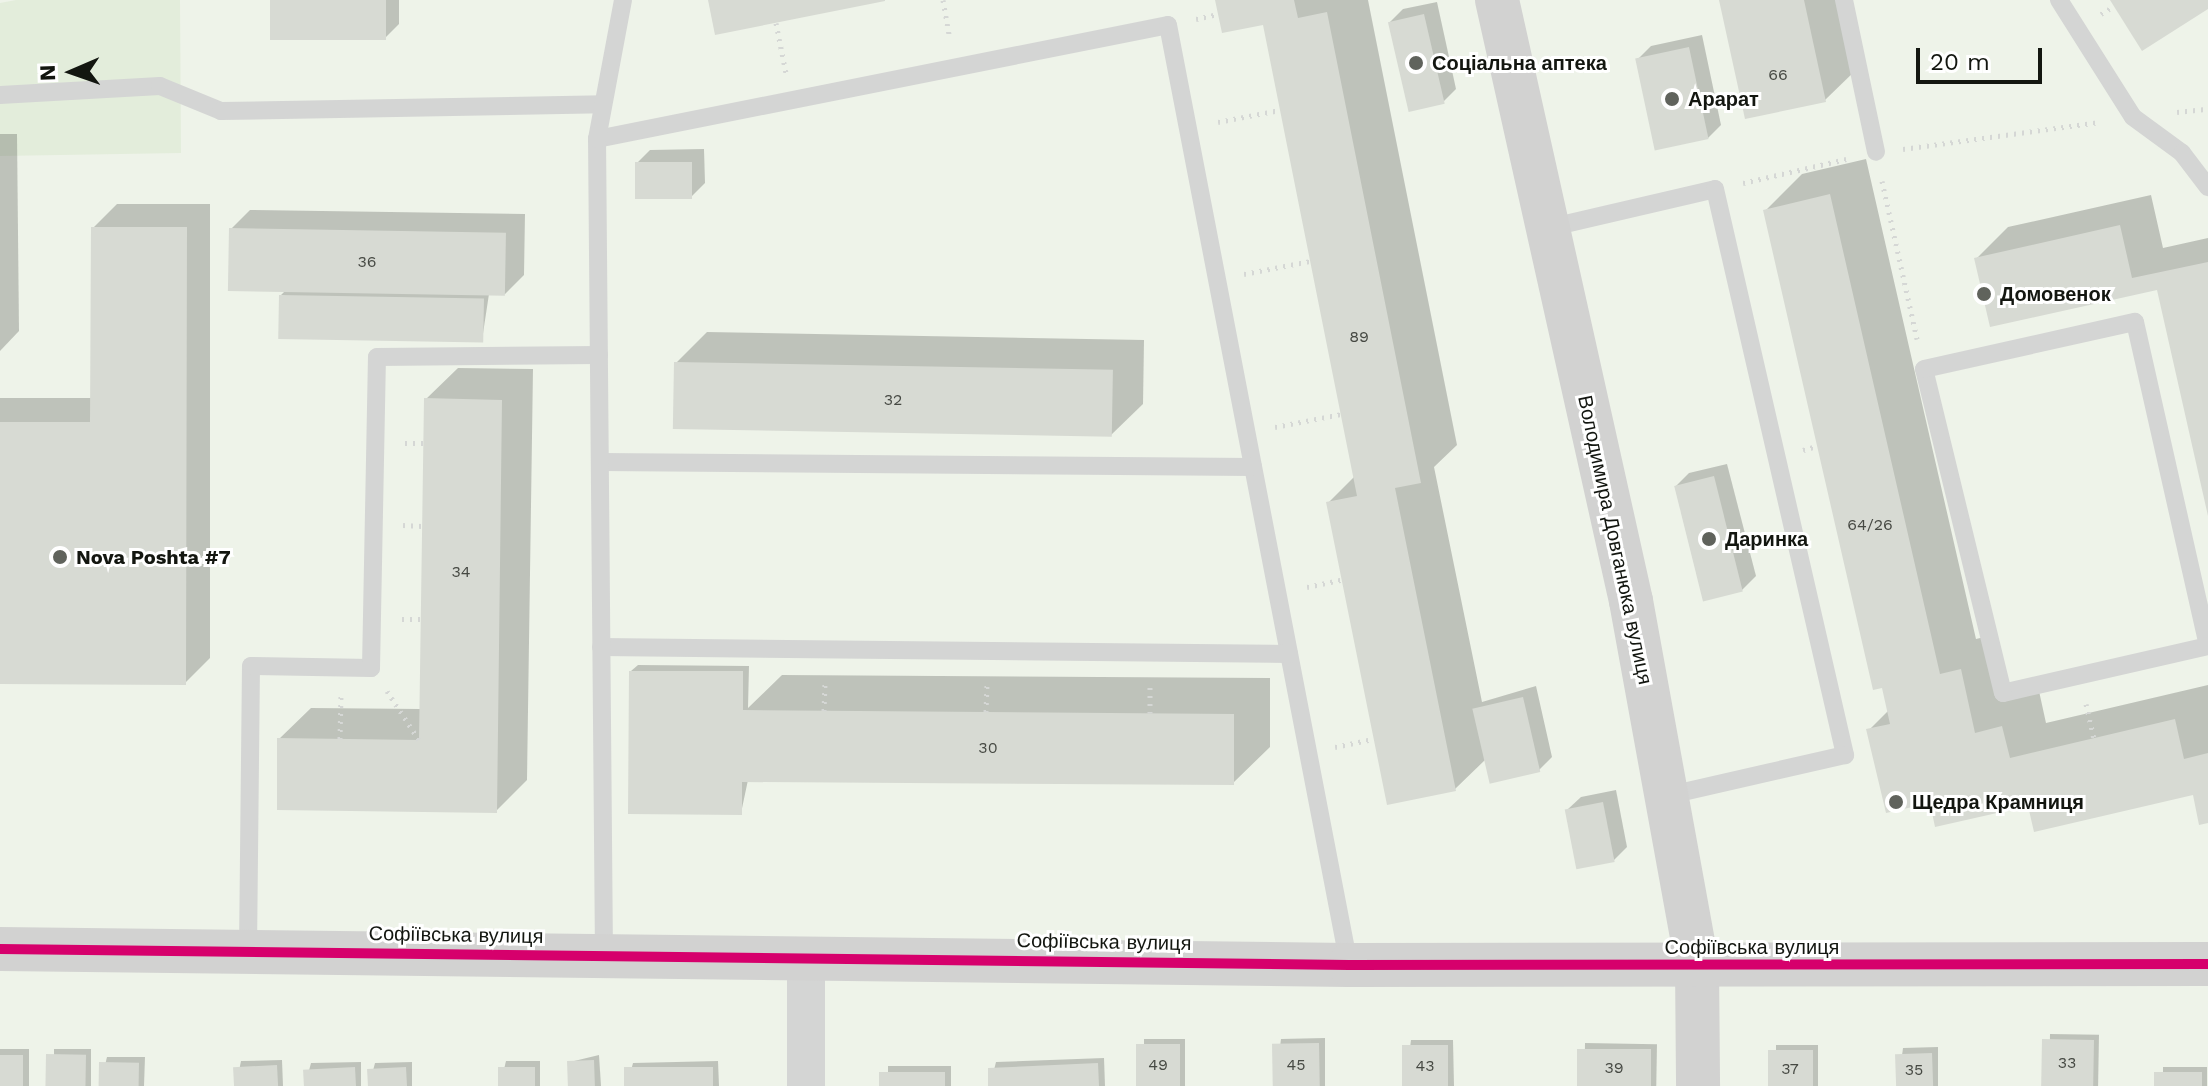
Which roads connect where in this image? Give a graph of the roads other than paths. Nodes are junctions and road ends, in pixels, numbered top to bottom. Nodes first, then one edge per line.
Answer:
1 (623, 0) edge
2 (1497, 0) edge
3 (1844, 0) edge
4 (2059, 0) edge
5 (0, 95) edge
6 (603, 104) junction
7 (597, 139) junction
8 (1876, 152) road end
9 (2208, 187) edge
10 (1548, 228) junction
11 (599, 355) junction
12 (600, 462) junction
13 (1253, 467) junction
14 (2208, 646) edge
15 (601, 647) junction
16 (1289, 654) junction
17 (1666, 796) junction
18 (0, 949) edge
19 (248, 951) junction
20 (604, 955) junction
21 (806, 957) junction
22 (2208, 964) edge
23 (1349, 965) junction
24 (1697, 965) junction
25 (806, 1086) edge
26 (1698, 1086) edge

1 - 6 lane
2 - 10 street, Володимира Довганюка вулиця
3 - 8 lane
4 - 9 lane
5 - 6 lane
6 - 7 lane
7 - 11 lane
7 - 13 lane
10 - 17 street, Володимира Довганюка вулиця
10 - 17 lane
11 - 12 lane
11 - 19 lane
12 - 13 lane
12 - 15 lane
13 - 16 lane
14 - 14 lane
15 - 16 lane
15 - 20 lane
16 - 23 lane
17 - 24 street, Володимира Довганюка вулиця
18 - 19 street, Софіївська вулиця
19 - 20 street, Софіївська вулиця
20 - 21 street, Софіївська вулиця
21 - 23 street, Софіївська вулиця
21 - 25 street
22 - 24 street, Софіївська вулиця
23 - 24 street, Софіївська вулиця
24 - 26 street, Володимира Довганюка вулиця

